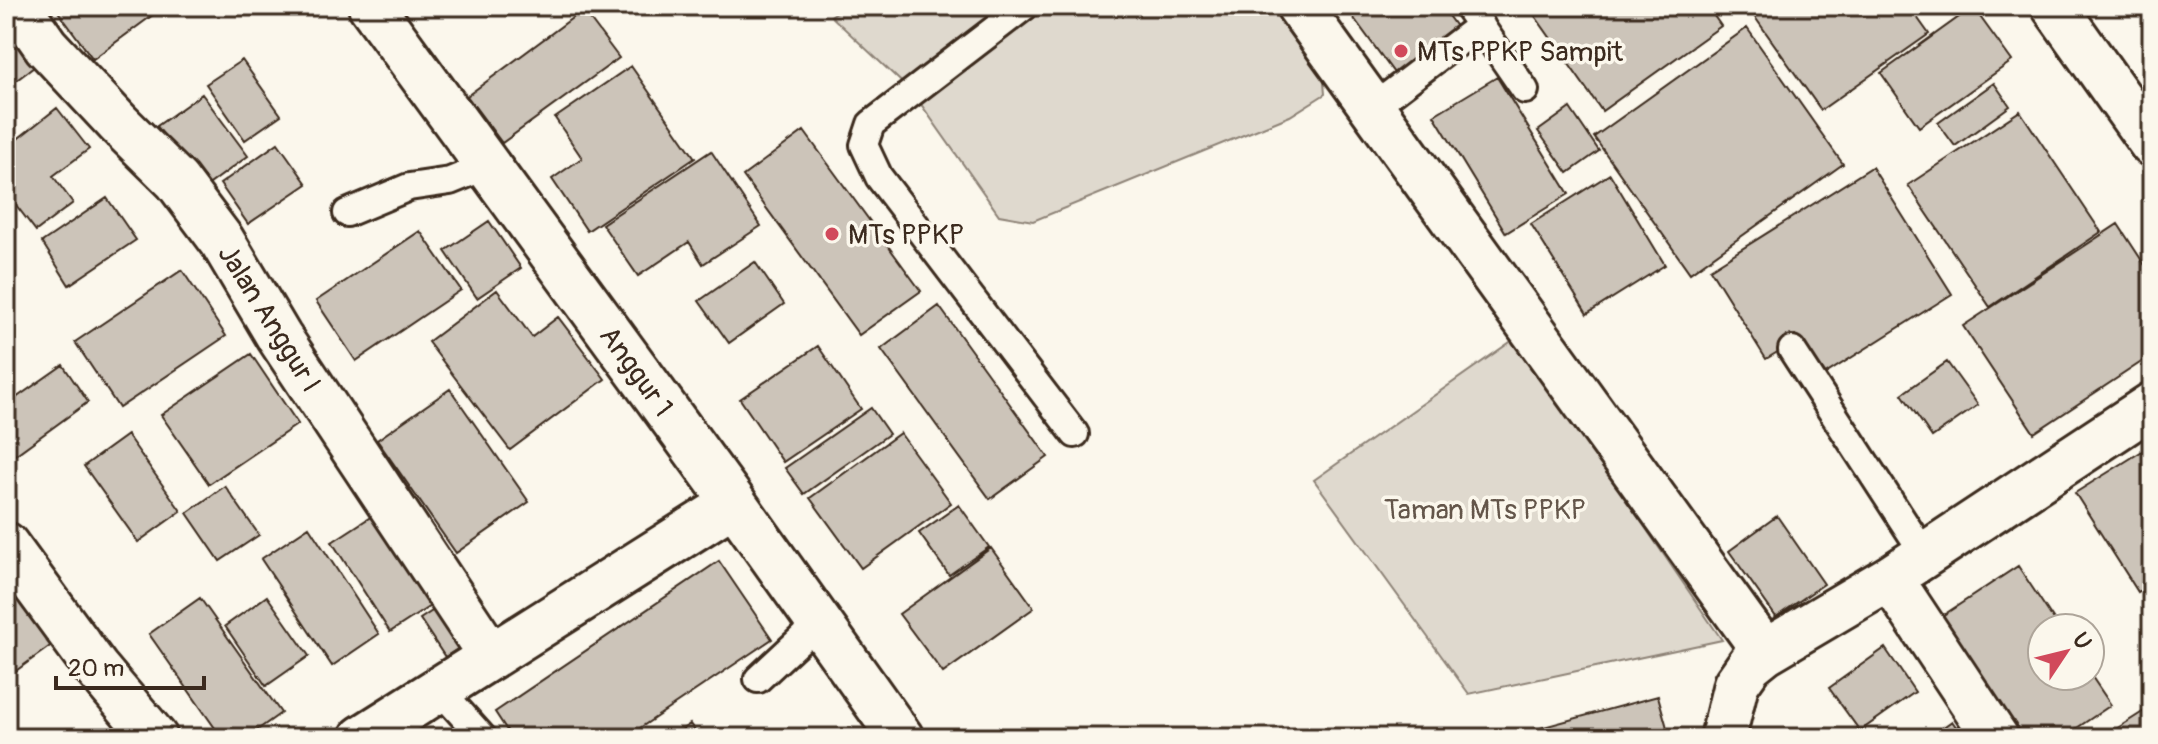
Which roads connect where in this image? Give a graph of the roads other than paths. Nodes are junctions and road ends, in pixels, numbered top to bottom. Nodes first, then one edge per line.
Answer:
1 (18, 6) edge
2 (371, 6) edge
3 (1025, 6) edge
4 (1299, 6) edge
5 (2054, 6) edge
6 (1474, 16) edge
7 (1525, 90) dead end
8 (1372, 108) junction
9 (2152, 144) edge
10 (487, 166) junction
11 (347, 213) dead end
12 (1792, 350) dead end
13 (2152, 405) edge
14 (1075, 434) dead end
15 (734, 503) junction
16 (6, 545) edge
17 (1907, 567) junction
18 (819, 622) junction
19 (1765, 652) junction
20 (491, 656) junction
21 (758, 679) dead end
22 (439, 689) junction
23 (895, 736) edge
24 (155, 738) edge
25 (362, 738) edge
26 (483, 738) edge
27 (1723, 738) edge
28 (1996, 738) edge

1 - 20 street, Jalan Anggur I
2 - 10 street, Anggur 1
3 - 14 lane
4 - 8 street
5 - 9 street
6 - 7 lane
6 - 8 lane
8 - 19 street
10 - 11 lane
10 - 15 street, Anggur 1
12 - 17 lane
13 - 17 street
15 - 18 street, Anggur 1
15 - 20 street
16 - 24 street
17 - 19 street
17 - 28 street
18 - 21 lane
18 - 23 street, Anggur 1
19 - 27 street
20 - 22 street
22 - 25 street
22 - 26 lane

